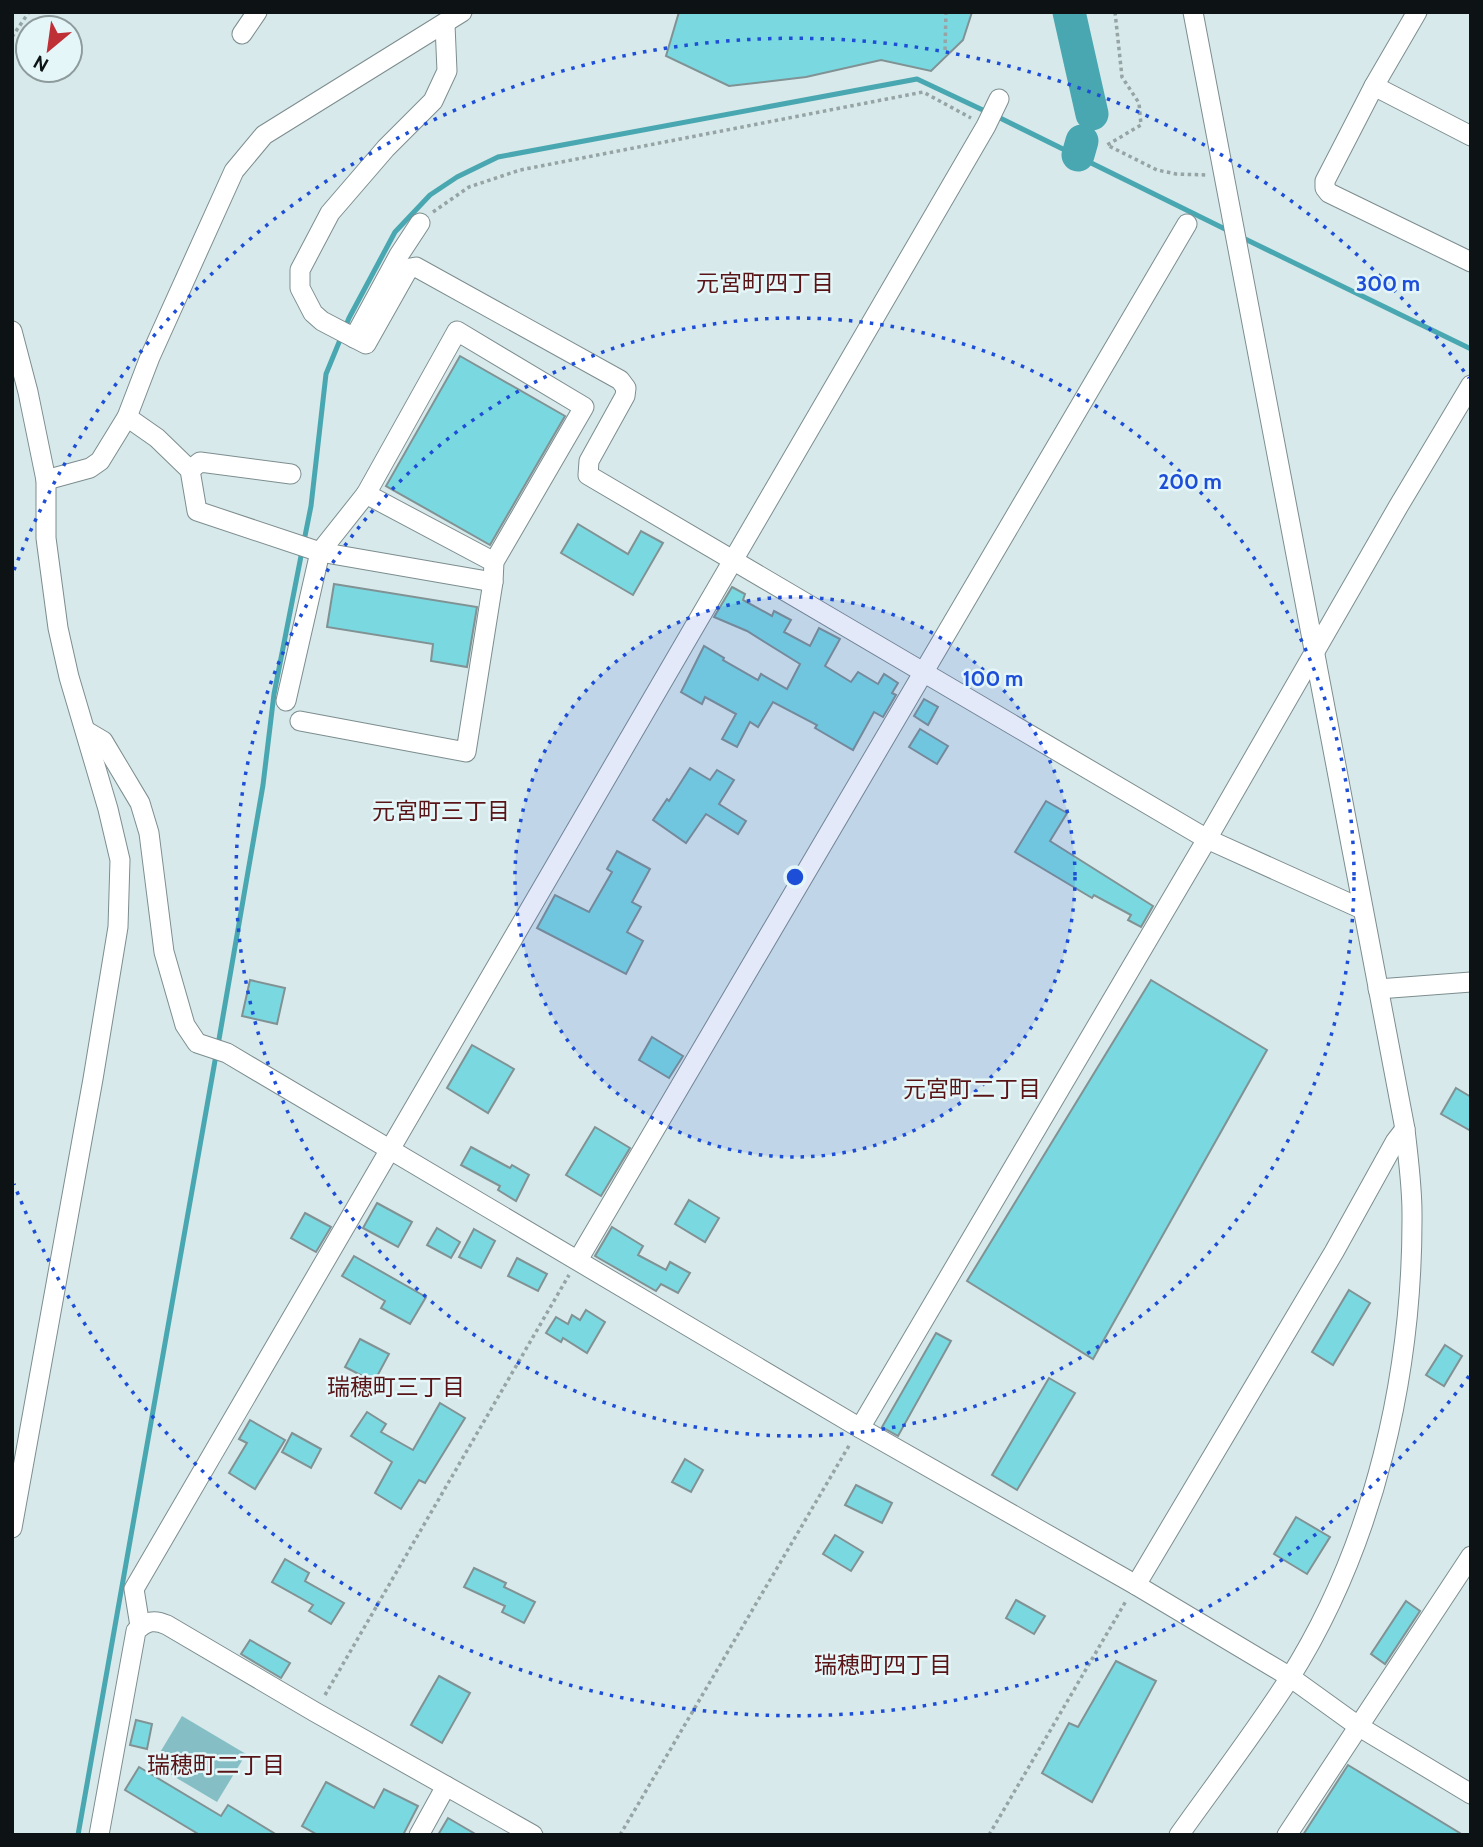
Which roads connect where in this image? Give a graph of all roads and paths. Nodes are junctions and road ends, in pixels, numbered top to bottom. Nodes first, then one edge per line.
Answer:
1 (29, 12) edge
2 (257, 12) edge
3 (463, 12) edge
4 (946, 12) edge
5 (1115, 12) edge
6 (1193, 12) edge
7 (1417, 12) edge
8 (445, 25) junction
9 (242, 34) dead end
10 (12, 37) edge
11 (945, 50) dead end
12 (1374, 86) junction
13 (999, 99) dead end
14 (986, 126) junction
15 (1471, 136) edge
16 (1224, 175) junction
17 (420, 223) joint
18 (1187, 224) dead end
19 (1471, 262) edge
20 (12, 331) edge
21 (353, 338) junction
22 (1471, 385) edge
23 (127, 417) junction
24 (190, 470) junction
25 (291, 474) dead end
26 (46, 480) junction
27 (366, 494) junction
28 (320, 552) junction
29 (733, 559) junction
30 (494, 562) junction
31 (493, 582) junction
32 (1314, 650) junction
33 (922, 673) junction
34 (286, 701) dead end
35 (300, 721) dead end
36 (86, 731) junction
37 (1207, 839) junction
38 (1362, 909) junction
39 (1471, 982) edge
40 (1378, 989) junction
41 (1405, 1129) junction
42 (390, 1150) junction
43 (578, 1260) junction
44 (860, 1428) junction
45 (12, 1528) edge
46 (1471, 1556) edge
47 (1136, 1584) junction
48 (140, 1626) junction
49 (1290, 1677) junction
50 (315, 1712) junction
51 (1358, 1726) junction
52 (446, 1786) junction
53 (1471, 1794) edge
54 (99, 1835) edge
55 (419, 1835) edge
56 (533, 1835) edge
57 (620, 1835) edge
58 (989, 1835) edge
59 (1179, 1835) edge
60 (1287, 1835) edge

1 - 10 path
2 - 9 street
3 - 8 street
4 - 11 path
5 - 16 path
6 - 16 street
7 - 12 street
8 - 21 street
8 - 23 street
12 - 15 street
12 - 19 street
13 - 14 street
14 - 17 path
14 - 29 street
16 - 32 street
17 - 21 street
18 - 33 street
20 - 26 street
21 - 29 street
22 - 32 street
23 - 24 street
23 - 26 street
24 - 25 street
24 - 28 street
26 - 36 street
27 - 28 street
27 - 30 street
27 - 30 street
28 - 31 street
28 - 34 street
29 - 33 street
29 - 42 street
30 - 31 street
31 - 35 street
32 - 37 street
32 - 38 street
33 - 37 street
33 - 43 street
36 - 42 street
36 - 45 street
37 - 38 street
37 - 44 street
38 - 40 street
39 - 40 street
40 - 41 street
41 - 47 street
41 - 49 street
42 - 43 street
42 - 48 street
43 - 44 street
43 - 50 path
44 - 47 street
44 - 57 path
46 - 51 street
47 - 49 street
47 - 58 path
48 - 50 street
48 - 54 street
49 - 51 street
49 - 59 street
50 - 52 street
51 - 53 street
51 - 60 street
52 - 55 street
52 - 56 street

